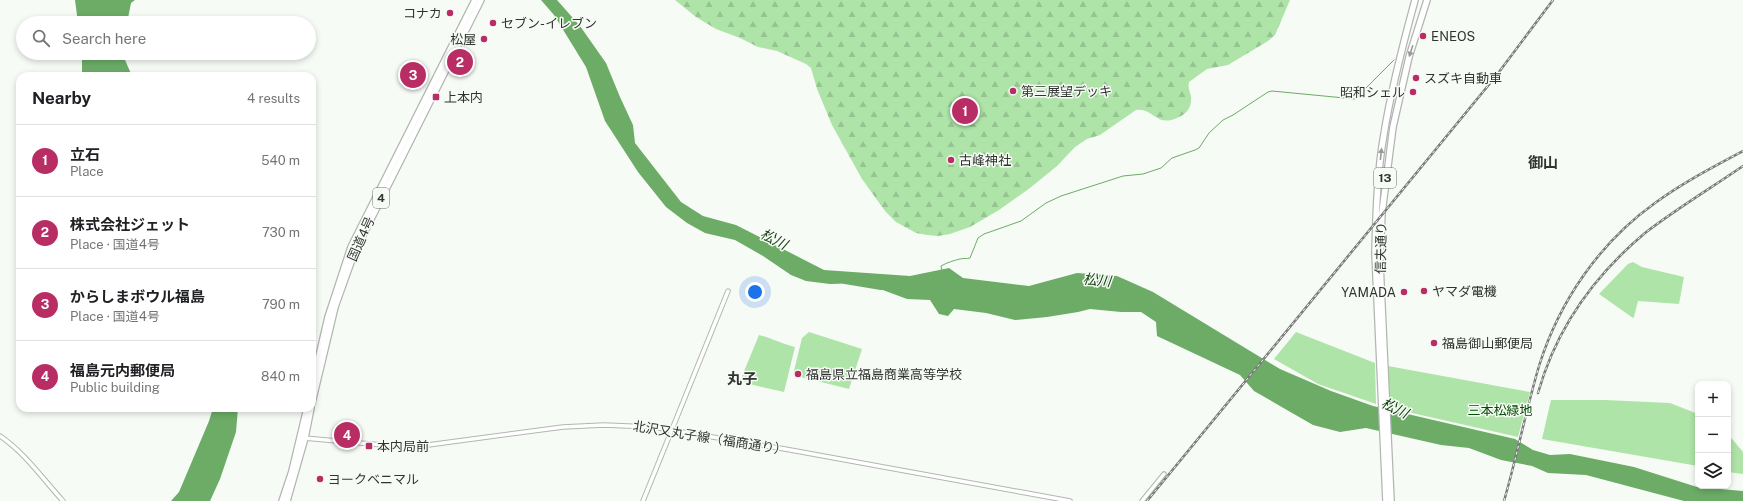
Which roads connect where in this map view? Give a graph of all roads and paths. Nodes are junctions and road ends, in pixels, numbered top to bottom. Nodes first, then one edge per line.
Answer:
1 (479, 0) edge
2 (1415, 0) edge
3 (1427, 0) edge
4 (728, 291) dead end
5 (1381, 361) junction
6 (316, 369) edge
7 (316, 386) edge
8 (306, 412) edge
9 (310, 412) edge
10 (671, 430) junction
11 (0, 436) edge
12 (302, 438) junction
13 (1387, 462) junction
14 (1164, 474) dead end
15 (63, 501) edge
16 (282, 501) edge
17 (287, 501) edge
18 (643, 501) edge
19 (1070, 501) edge
20 (1142, 501) edge
21 (1386, 501) edge
22 (1391, 501) edge

1 - 6 highway, 国道4号 / 4
1 - 7 highway, 国道4号 / 4
5 -> 2 highway, 信夫通り / 13
3 -> 5 highway, 信夫通り / 13
4 - 10 street
5 - 13 highway, 信夫通り / 13
8 - 12 highway
9 - 12 highway
10 - 12 street, 北沢又丸子線（福商通り）
10 - 18 street
10 - 19 street, 北沢又丸子線（福商通り）
11 - 15 street
12 - 16 highway
12 - 17 highway
13 - 21 highway, 信夫通り / 13
13 - 22 highway, 信夫通り / 13
14 - 20 street

